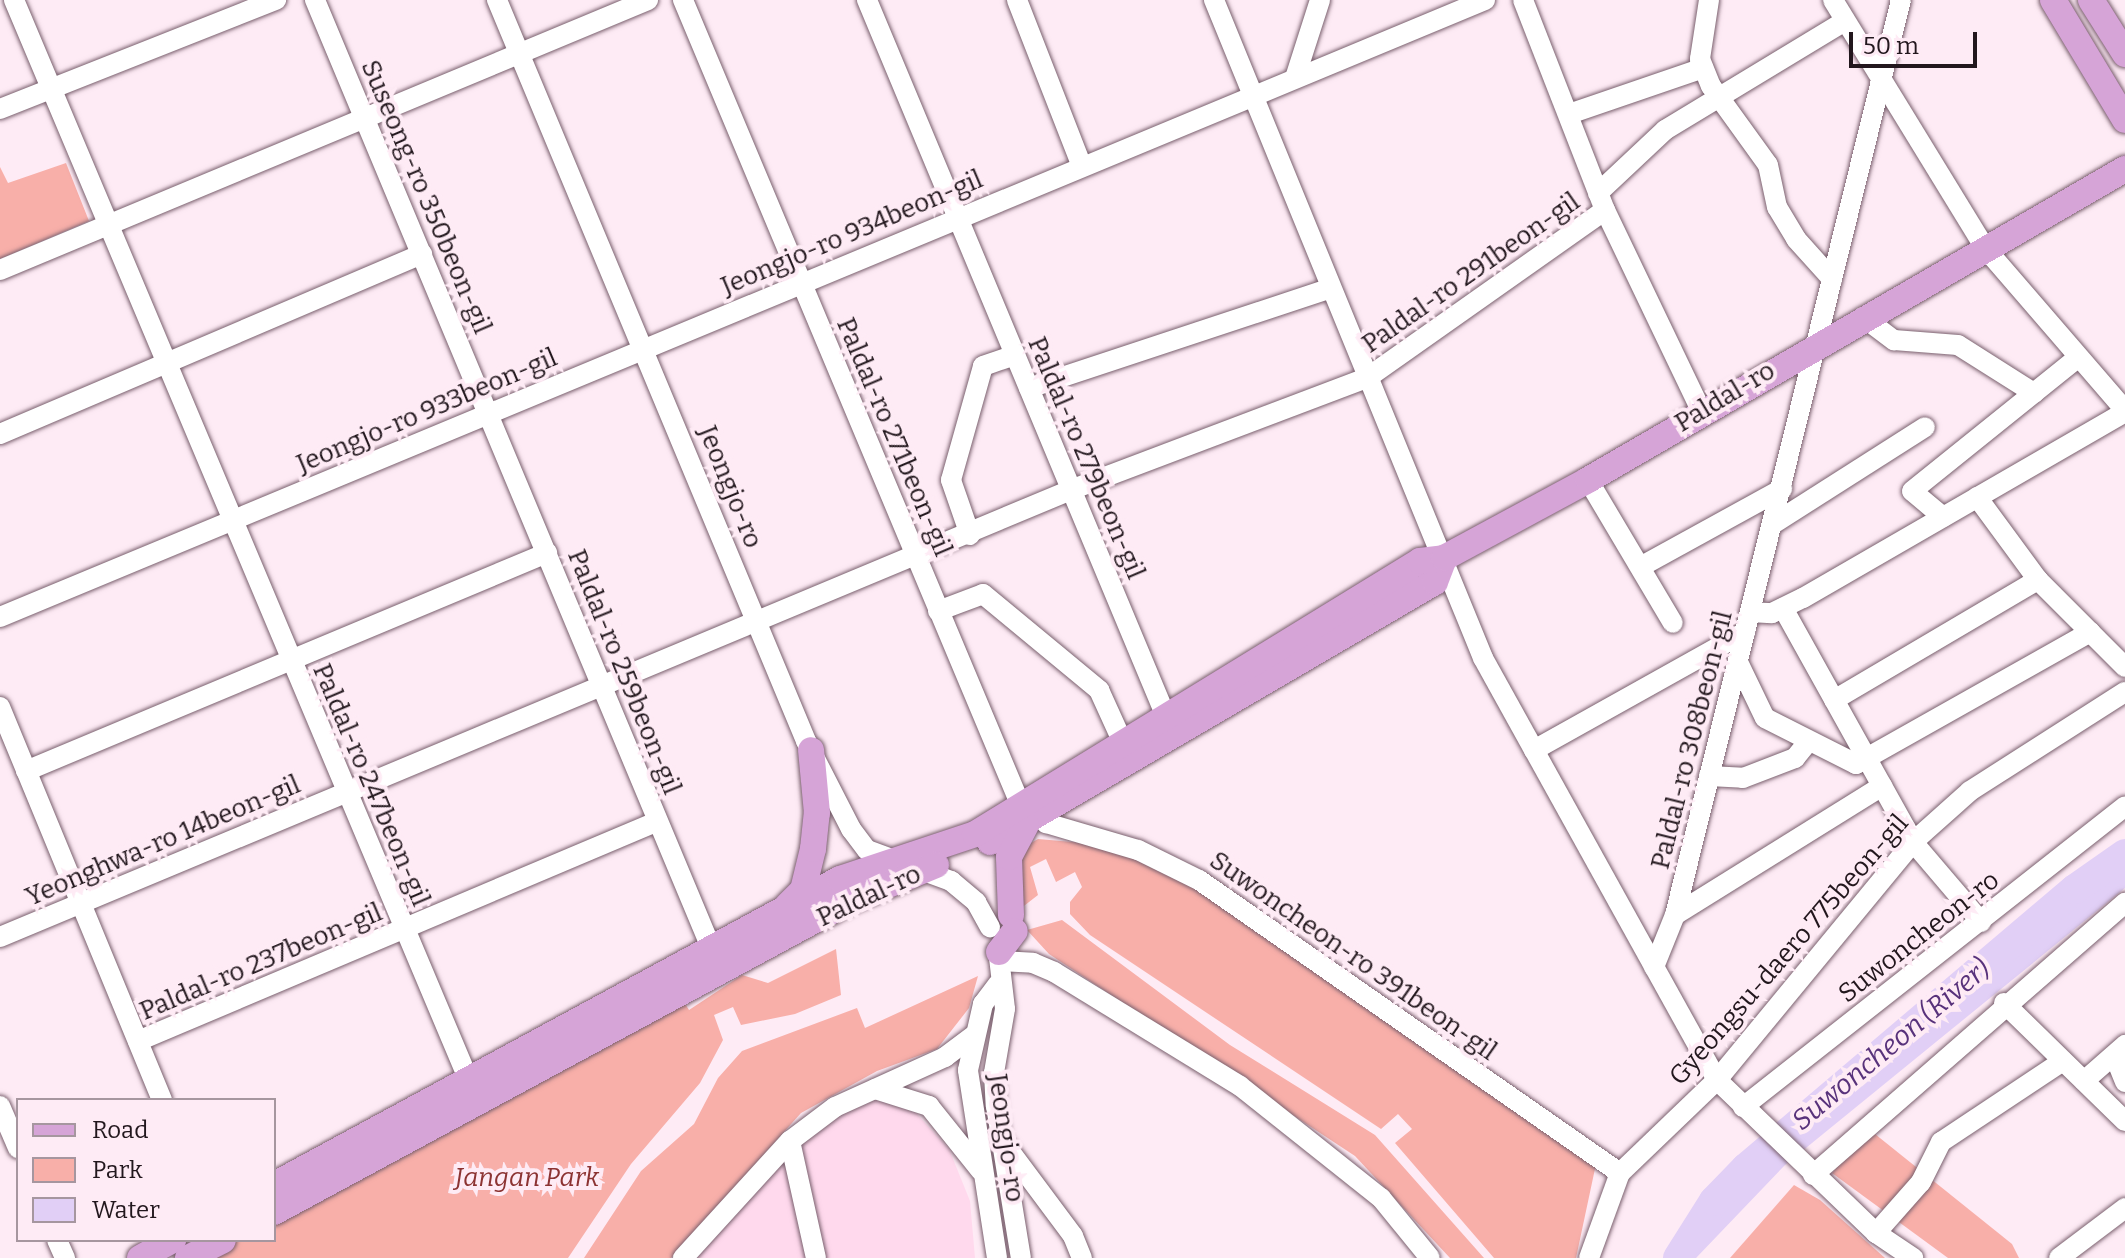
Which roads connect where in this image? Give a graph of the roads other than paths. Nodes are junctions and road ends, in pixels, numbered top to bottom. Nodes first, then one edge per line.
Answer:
1 (14, 0) edge
2 (276, 0) edge
3 (315, 0) edge
4 (497, 0) edge
5 (648, 0) edge
6 (683, 0) edge
7 (867, 0) edge
8 (1017, 0) edge
9 (1214, 0) edge
10 (1320, 0) edge
11 (1485, 0) edge
12 (1523, 0) edge
13 (1709, 0) edge
14 (1833, 0) edge
15 (1901, 0) edge
16 (2053, 0) edge
17 (2091, 0) edge
18 (1845, 21) junction
19 (519, 54) junction
20 (2125, 54) edge
21 (1703, 68) junction
22 (1882, 77) junction
23 (1295, 78) junction
24 (51, 88) junction
25 (1253, 96) junction
26 (1719, 97) junction
27 (0, 109) edge
28 (1569, 114) junction
29 (364, 119) junction
30 (2125, 120) edge
31 (1081, 164) junction
32 (2125, 169) edge
33 (1602, 202) junction
34 (959, 216) junction
35 (108, 225) junction
36 (1985, 248) junction
37 (422, 254) junction
38 (0, 270) edge
39 (1832, 279) junction
40 (802, 283) junction
41 (1329, 289) junction
42 (1863, 317) junction
43 (1817, 343) junction
44 (643, 350) junction
45 (1015, 355) junction
46 (2076, 359) junction
47 (167, 364) junction
48 (1367, 378) junction
49 (1029, 388) junction
50 (2034, 393) junction
51 (1701, 410) junction
52 (2125, 411) edge
53 (489, 414) junction
54 (1925, 427) dead end
55 (0, 434) edge
56 (1588, 480) junction
57 (1073, 489) junction
58 (1782, 489) junction
59 (1977, 497) junction
60 (1943, 517) junction
61 (231, 521) junction
62 (1773, 524) junction
63 (970, 535) junction
64 (547, 553) junction
65 (916, 555) junction
66 (1444, 558) junction
67 (1642, 566) junction
68 (2038, 580) junction
69 (1783, 608) junction
70 (938, 611) junction
71 (1750, 612) junction
72 (0, 617) edge
73 (757, 623) junction
74 (1673, 623) dead end
75 (1745, 632) junction
76 (2090, 632) junction
77 (291, 661) junction
78 (1738, 662) junction
79 (2125, 667) edge
80 (603, 687) junction
81 (2125, 692) edge
82 (1834, 700) junction
83 (0, 707) edge
84 (1167, 719) junction
85 (1807, 743) junction
86 (1124, 745) junction
87 (811, 750) junction
88 (1534, 750) junction
89 (1868, 760) junction
90 (26, 771) junction
91 (1709, 776) junction
92 (1882, 786) junction
93 (346, 793) junction
94 (2125, 806) edge
95 (1029, 816) junction
96 (656, 822) junction
97 (1913, 842) junction
98 (898, 861) junction
99 (926, 868) junction
100 (2125, 903) edge
101 (82, 904) junction
102 (1675, 915) junction
103 (776, 917) junction
104 (1981, 922) junction
105 (403, 930) junction
106 (0, 937) edge
107 (1002, 938) junction
108 (712, 950) junction
109 (1654, 967) junction
110 (998, 984) junction
111 (2004, 1003) junction
112 (975, 1034) junction
113 (138, 1041) junction
114 (2120, 1051) edge
115 (2063, 1061) junction
116 (1717, 1080) junction
117 (2084, 1081) junction
118 (2125, 1082) edge
119 (470, 1083) junction
120 (875, 1089) junction
121 (161, 1098) edge
122 (0, 1106) edge
123 (1747, 1111) junction
124 (2125, 1121) edge
125 (790, 1141) junction
126 (1003, 1142) junction
127 (16, 1143) edge
128 (1809, 1169) junction
129 (1620, 1173) junction
130 (984, 1176) junction
131 (276, 1184) edge
132 (2125, 1208) edge
133 (276, 1211) edge
134 (1876, 1233) junction
135 (169, 1242) edge
136 (217, 1242) edge
137 (140, 1258) edge
138 (188, 1258) edge
139 (683, 1258) edge
140 (816, 1258) edge
141 (997, 1258) edge
142 (1021, 1258) edge
143 (1082, 1258) edge
144 (1430, 1258) edge
145 (1589, 1258) edge
146 (1913, 1258) edge
147 (2059, 1258) edge

1 - 24 street, Paldal-ro 247beon-gil
2 - 24 street
3 - 29 street, Suseong-ro 350beon-gil
4 - 19 street, Jeongjo-ro
5 - 19 street
6 - 40 street, Paldal-ro 271beon-gil
7 - 34 street, Paldal-ro 279beon-gil
8 - 31 street
9 - 25 street, Paldal-ro 291beon-gil
10 - 23 street
11 - 23 street, Jeongjo-ro 934beon-gil
12 - 28 street
13 - 21 street
14 - 18 street
15 - 22 street, Paldal-ro 308beon-gil
16 - 30 main road
17 - 20 main road
18 - 22 street
18 - 26 street, Paldal-ro 291beon-gil
19 - 29 street
19 - 44 street, Jeongjo-ro
21 - 26 street
21 - 28 street
22 - 36 street
22 - 39 street, Paldal-ro 308beon-gil
23 - 25 street, Jeongjo-ro 934beon-gil
24 - 27 street
24 - 35 street, Paldal-ro 247beon-gil
25 - 31 street, Jeongjo-ro 934beon-gil
25 - 41 street, Paldal-ro 291beon-gil
26 - 33 street, Paldal-ro 291beon-gil
26 - 39 street
28 - 33 street
29 - 35 street
29 - 37 street, Suseong-ro 350beon-gil
31 - 34 street, Jeongjo-ro 934beon-gil
32 - 36 main road, Paldal-ro
33 - 48 street, Paldal-ro 291beon-gil
33 - 51 street
34 - 40 street, Jeongjo-ro 934beon-gil
34 - 45 street, Paldal-ro 279beon-gil
35 - 38 street
35 - 47 street, Paldal-ro 247beon-gil
36 - 42 main road, Paldal-ro
36 - 46 street
37 - 47 street
37 - 53 street, Suseong-ro 350beon-gil
39 - 43 street, Paldal-ro 308beon-gil
40 - 44 street, Jeongjo-ro 934beon-gil
40 - 65 street, Paldal-ro 271beon-gil
41 - 48 street, Paldal-ro 291beon-gil
41 - 49 street
42 - 43 main road, Paldal-ro
42 - 50 street
43 - 51 main road, Paldal-ro
43 - 58 street, Paldal-ro 308beon-gil
44 - 53 street, Jeongjo-ro 933beon-gil
44 - 73 street, Jeongjo-ro
45 - 49 street, Paldal-ro 279beon-gil
45 - 63 street
46 - 50 street
46 - 52 street
47 - 55 street
47 - 61 street, Paldal-ro 247beon-gil
48 - 57 street, Yeonghwa-ro 14beon-gil
48 - 66 street, Paldal-ro 291beon-gil
49 - 57 street, Paldal-ro 279beon-gil
50 - 60 street
51 - 56 main road, Paldal-ro
52 - 59 street
53 - 61 street, Jeongjo-ro 933beon-gil
53 - 64 street, Paldal-ro 259beon-gil
54 - 62 street
56 - 66 main road, Paldal-ro
56 - 67 street
57 - 63 street, Yeonghwa-ro 14beon-gil
57 - 84 street, Paldal-ro 279beon-gil
58 - 62 street, Paldal-ro 308beon-gil
58 - 67 street
59 - 60 street
59 - 68 street
60 - 69 street
61 - 72 street, Jeongjo-ro 933beon-gil
61 - 77 street, Paldal-ro 247beon-gil
62 - 71 street, Paldal-ro 308beon-gil
63 - 65 street, Yeonghwa-ro 14beon-gil
64 - 77 street, Paldal-ro 247beon-gil
64 - 80 street, Paldal-ro 259beon-gil
65 - 70 street, Paldal-ro 271beon-gil
65 - 73 street, Yeonghwa-ro 14beon-gil
66 - 84 main road, Paldal-ro
66 - 88 street, Paldal-ro 291beon-gil
66 - 95 main road, Paldal-ro
67 - 74 street
68 - 76 street
68 - 82 street
69 - 71 street
69 - 82 street
70 - 86 street
70 - 95 street, Paldal-ro 271beon-gil
71 - 75 street, Paldal-ro 308beon-gil
73 - 80 street, Yeonghwa-ro 14beon-gil
73 - 87 street, Jeongjo-ro
75 - 78 street, Paldal-ro 308beon-gil
75 - 88 street
76 - 79 street
76 - 89 street
77 - 90 street
77 - 93 street, Paldal-ro 247beon-gil
78 - 85 street
78 - 91 street, Paldal-ro 308beon-gil
80 - 93 street, Yeonghwa-ro 14beon-gil
80 - 96 street, Paldal-ro 259beon-gil
81 - 97 street, Gyeongsu-daero 775beon-gil
82 - 89 street
83 - 90 street, Paldal-ro 237beon-gil
84 - 86 main road, Paldal-ro
85 - 89 street
85 - 91 street
86 - 95 main road, Paldal-ro
87 - 98 street, Jeongjo-ro
87 - 103 main road
88 - 109 street, Paldal-ro 291beon-gil
89 - 92 street
90 - 101 street, Paldal-ro 237beon-gil
91 - 102 street, Paldal-ro 308beon-gil
92 - 97 street
92 - 102 street
93 - 101 street, Yeonghwa-ro 14beon-gil
93 - 105 street, Paldal-ro 247beon-gil
94 - 104 street, Suwoncheon-ro
95 - 98 main road, Paldal-ro
95 - 99 main road, Paldal-ro
95 - 107 main road
95 - 129 street, Suwoncheon-ro 391beon-gil
96 - 105 street, Paldal-ro 247beon-gil
96 - 108 street, Paldal-ro 259beon-gil
97 - 104 street
97 - 116 street, Gyeongsu-daero 775beon-gil
98 - 99 street, Jeongjo-ro
98 - 103 main road, Paldal-ro
99 - 107 street, Jeongjo-ro
99 - 133 main road, Paldal-ro
100 - 111 street
101 - 106 street, Yeonghwa-ro 14beon-gil
101 - 113 street, Paldal-ro 237beon-gil
102 - 109 street, Paldal-ro 308beon-gil
103 - 108 main road, Paldal-ro
104 - 123 street, Suwoncheon-ro
105 - 113 street, Paldal-ro 237beon-gil
105 - 119 street, Paldal-ro 247beon-gil
107 - 110 street, Jeongjo-ro
107 - 144 street
108 - 119 main road, Paldal-ro
109 - 116 street, Paldal-ro 291beon-gil
110 - 112 street, Jeongjo-ro
110 - 126 street, Jeongjo-ro
111 - 115 street
111 - 128 street
112 - 120 street
112 - 130 street, Jeongjo-ro
113 - 121 street, Paldal-ro 237beon-gil
114 - 117 street
114 - 118 street
115 - 117 street
115 - 134 street
116 - 123 street, Paldal-ro 291beon-gil
116 - 129 street, Gyeongsu-daero 775beon-gil
117 - 124 street
119 - 131 main road, Paldal-ro
120 - 125 street
120 - 130 street
122 - 127 street
123 - 128 street, Paldal-ro 291beon-gil
125 - 139 street
125 - 140 street
126 - 142 street, Jeongjo-ro
126 - 143 street
128 - 134 street, Paldal-ro 291beon-gil
129 - 145 street
130 - 141 street, Jeongjo-ro
132 - 147 street
134 - 146 street, Paldal-ro 291beon-gil
135 - 137 main road
136 - 138 main road

